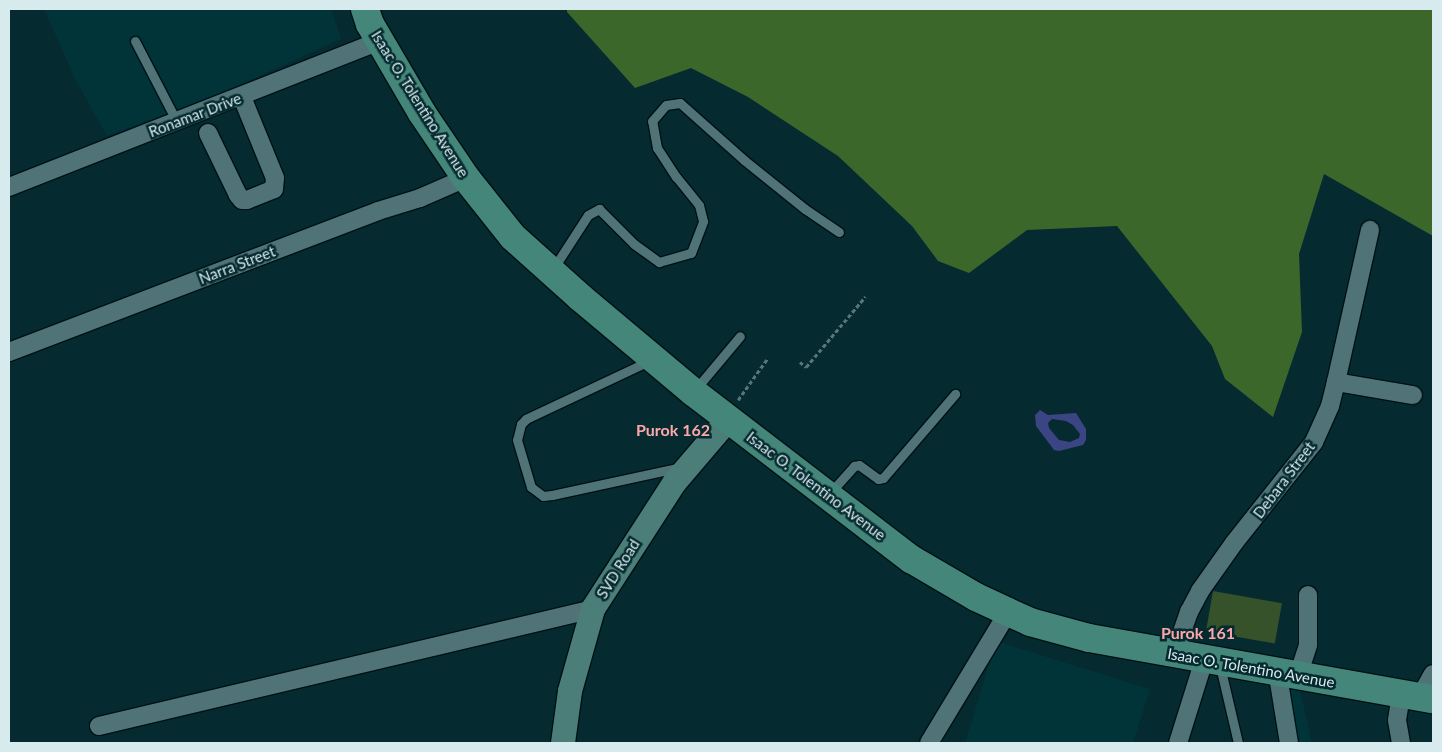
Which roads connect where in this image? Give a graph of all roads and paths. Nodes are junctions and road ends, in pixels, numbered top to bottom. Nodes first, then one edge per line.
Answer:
1 (365, 9) edge
2 (135, 41) dead end
3 (380, 41) junction
4 (242, 97) junction
5 (177, 122) junction
6 (208, 133) dead end
7 (466, 178) junction
8 (9, 187) edge
9 (1370, 230) dead end
10 (839, 232) dead end
11 (552, 271) junction
12 (865, 297) dead end
13 (740, 336) dead end
14 (9, 352) edge
15 (654, 359) junction
16 (767, 359) dead end
17 (800, 362) dead end
18 (1336, 382) junction
19 (693, 392) junction
20 (955, 394) dead end
21 (1413, 394) dead end
22 (727, 418) junction
23 (690, 465) junction
24 (827, 496) junction
25 (1308, 595) dead end
26 (593, 609) junction
27 (1008, 612) junction
28 (1174, 655) junction
29 (1212, 661) junction
30 (1285, 674) junction
31 (1433, 674) edge
32 (1418, 697) edge
33 (99, 726) dead end
34 (563, 743) edge
35 (929, 743) edge
36 (1178, 743) edge
37 (1238, 743) edge
38 (1290, 743) edge
39 (1401, 743) edge

1 - 3 main road, Isaac O. Tolentino Avenue
2 - 5 lane
3 - 4 street, Ronamar Drive
3 - 7 main road, Isaac O. Tolentino Avenue
4 - 5 street, Ronamar Drive
4 - 6 street
5 - 8 street, Ronamar Drive
7 - 11 main road, Isaac O. Tolentino Avenue
7 - 14 street, Narra Street
9 - 18 street, Debara Street
10 - 11 lane
11 - 15 main road, Isaac O. Tolentino Avenue
12 - 17 path
13 - 19 lane
15 - 19 main road, Isaac O. Tolentino Avenue
15 - 23 lane
16 - 22 path
18 - 21 street
18 - 28 street, Debara Street
19 - 22 main road, Isaac O. Tolentino Avenue
20 - 24 lane
22 - 23 main road, SVD Road
22 - 24 main road, Isaac O. Tolentino Avenue
23 - 26 main road, SVD Road
24 - 27 main road, Isaac O. Tolentino Avenue
25 - 30 street
26 - 33 street
26 - 34 main road, SVD Road
27 - 28 main road, Isaac O. Tolentino Avenue
27 - 35 street
28 - 29 main road, Isaac O. Tolentino Avenue
29 - 30 main road, Isaac O. Tolentino Avenue
29 - 36 street
29 - 37 lane
30 - 32 main road, Isaac O. Tolentino Avenue
30 - 38 street
31 - 32 street
32 - 39 street

